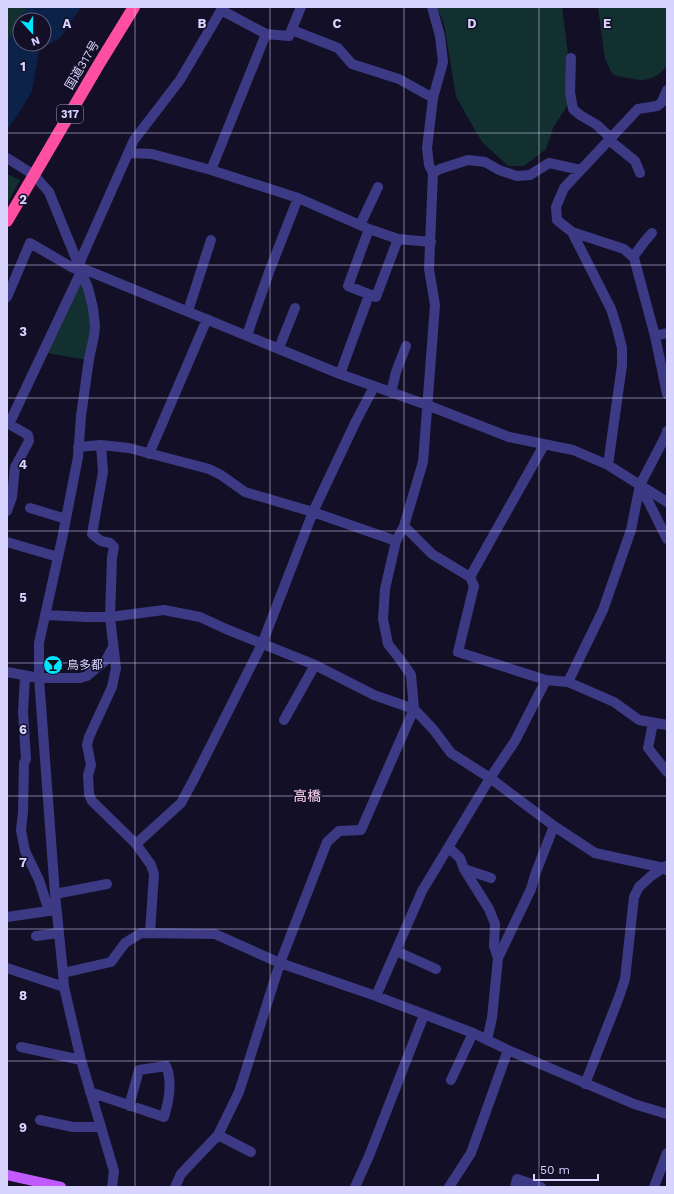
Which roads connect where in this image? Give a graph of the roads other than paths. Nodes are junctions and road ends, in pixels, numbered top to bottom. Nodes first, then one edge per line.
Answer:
1 (134, 7) edge
2 (301, 7) edge
3 (432, 7) edge
4 (222, 8) edge
5 (292, 30) junction
6 (266, 34) junction
7 (571, 58) dead end
8 (667, 90) edge
9 (433, 98) junction
10 (665, 102) edge
11 (610, 139) junction
12 (130, 153) junction
13 (7, 158) edge
14 (211, 170) junction
15 (581, 170) junction
16 (433, 173) junction
17 (640, 173) dead end
18 (31, 174) junction
19 (378, 187) dead end
20 (298, 198) junction
21 (7, 221) edge
22 (364, 227) junction
23 (572, 232) junction
24 (652, 233) dead end
25 (398, 239) junction
26 (211, 240) dead end
27 (431, 242) junction
28 (633, 257) junction
29 (79, 267) junction
30 (369, 295) junction
31 (7, 297) edge
32 (295, 308) dead end
33 (188, 311) junction
34 (207, 319) junction
35 (667, 333) edge
36 (247, 335) junction
37 (655, 336) junction
38 (406, 346) dead end
39 (279, 348) junction
40 (340, 374) junction
41 (374, 387) junction
42 (390, 393) junction
43 (667, 394) edge
44 (427, 405) junction
45 (667, 431) edge
46 (101, 444) junction
47 (544, 445) junction
48 (78, 447) junction
49 (149, 454) junction
50 (608, 465) junction
51 (640, 485) junction
52 (667, 502) edge
53 (30, 508) dead end
54 (7, 511) edge
55 (313, 512) junction
56 (66, 519) junction
57 (404, 526) junction
58 (667, 540) edge
59 (396, 541) junction
60 (7, 542) edge
61 (58, 557) junction
62 (470, 577) junction
63 (45, 615) junction
64 (110, 617) junction
65 (262, 644) junction
66 (113, 647) junction
67 (315, 664) junction
68 (7, 672) edge
69 (25, 676) junction
70 (39, 678) junction
71 (546, 680) junction
72 (568, 682) junction
73 (414, 709) junction
74 (284, 720) dead end
75 (653, 723) junction
76 (667, 725) edge
77 (667, 772) edge
78 (490, 778) junction
79 (554, 826) junction
80 (136, 844) junction
81 (449, 848) junction
82 (53, 868) junction
83 (666, 868) edge
84 (464, 869) junction
85 (37, 877) junction
86 (491, 878) dead end
87 (107, 884) dead end
88 (55, 894) junction
89 (53, 910) junction
90 (7, 917) edge
91 (59, 933) junction
92 (150, 933) junction
93 (36, 936) dead end
94 (396, 951) junction
95 (498, 958) junction
96 (280, 963) junction
97 (7, 968) edge
98 (436, 969) dead end
99 (63, 973) junction
100 (64, 987) junction
101 (376, 996) junction
102 (424, 1015) junction
103 (473, 1033) junction
104 (487, 1040) junction
105 (21, 1047) dead end
106 (508, 1050) junction
107 (81, 1060) junction
108 (451, 1080) dead end
109 (585, 1084) junction
110 (90, 1092) junction
111 (129, 1106) junction
112 (667, 1114) edge
113 (40, 1120) dead end
114 (101, 1127) junction
115 (218, 1135) junction
116 (251, 1152) dead end
117 (666, 1159) edge
118 (7, 1175) edge
119 (61, 1187) edge
120 (112, 1187) edge
121 (175, 1187) edge
122 (355, 1187) edge
123 (448, 1187) edge
124 (514, 1187) edge
125 (540, 1187) edge
126 (654, 1187) edge

1 - 18 highway, 国道317号 / 317
2 - 5 street
3 - 9 street
4 - 6 street
4 - 12 street
5 - 6 street
5 - 9 street
6 - 14 street
7 - 11 street
8 - 10 street
9 - 16 street
10 - 11 street
11 - 15 street
11 - 17 street
12 - 14 street
12 - 29 street
13 - 18 street
14 - 20 street
15 - 16 street
15 - 23 street
16 - 27 street
18 - 21 highway, 国道317号 / 317
18 - 29 street
19 - 22 street
20 - 22 street
20 - 36 street
22 - 25 street
22 - 30 street
23 - 28 street
23 - 50 street
24 - 28 street
25 - 27 street
25 - 30 street
26 - 33 street
27 - 44 street
28 - 37 street
29 - 31 street
29 - 33 street
29 - 48 street
29 - 54 street
30 - 40 street
32 - 39 street
33 - 34 street
34 - 36 street
34 - 49 street
35 - 37 street
36 - 39 street
37 - 43 street
38 - 42 street
39 - 40 street
40 - 41 street
41 - 42 street
41 - 55 street
42 - 44 street
44 - 47 street
44 - 57 street
45 - 51 street
46 - 48 street
46 - 49 street
46 - 64 street
47 - 50 street
47 - 62 street
48 - 56 street
49 - 55 street
50 - 51 street
51 - 52 street
51 - 58 street
51 - 72 street
53 - 56 street
55 - 59 street
55 - 65 street
56 - 61 street
57 - 59 street
57 - 62 street
59 - 73 street
60 - 61 street
61 - 63 street
62 - 71 street
63 - 64 street
63 - 70 street
64 - 65 street
64 - 66 street
65 - 67 street
65 - 80 street
66 - 70 street
66 - 80 street
67 - 73 street
67 - 74 street
68 - 69 street
69 - 70 street
69 - 85 street
70 - 82 street
71 - 72 street
71 - 78 street
72 - 75 street
73 - 78 street
73 - 96 street
75 - 76 street
75 - 77 street
78 - 79 street
78 - 81 street
79 - 83 street
79 - 95 street
80 - 92 street
81 - 84 street
81 - 94 street
82 - 85 street
82 - 88 street
83 - 109 street
84 - 86 street
84 - 95 street
85 - 89 street
87 - 88 street
88 - 89 street
89 - 90 street
89 - 91 street
91 - 93 street
91 - 99 street
92 - 96 street
92 - 99 street
94 - 98 street
94 - 101 street
95 - 104 street
96 - 101 street
96 - 115 street
97 - 100 street
99 - 100 street
100 - 107 street
101 - 102 street
102 - 103 street
102 - 122 street
103 - 104 street
103 - 108 street
104 - 106 street
105 - 107 street
106 - 109 street
106 - 123 street
107 - 110 street
109 - 112 street
110 - 111 street
110 - 114 street
111 - 111 street
113 - 114 street
114 - 120 street
115 - 116 street
115 - 121 street
117 - 126 street
118 - 119 main road
124 - 125 street

